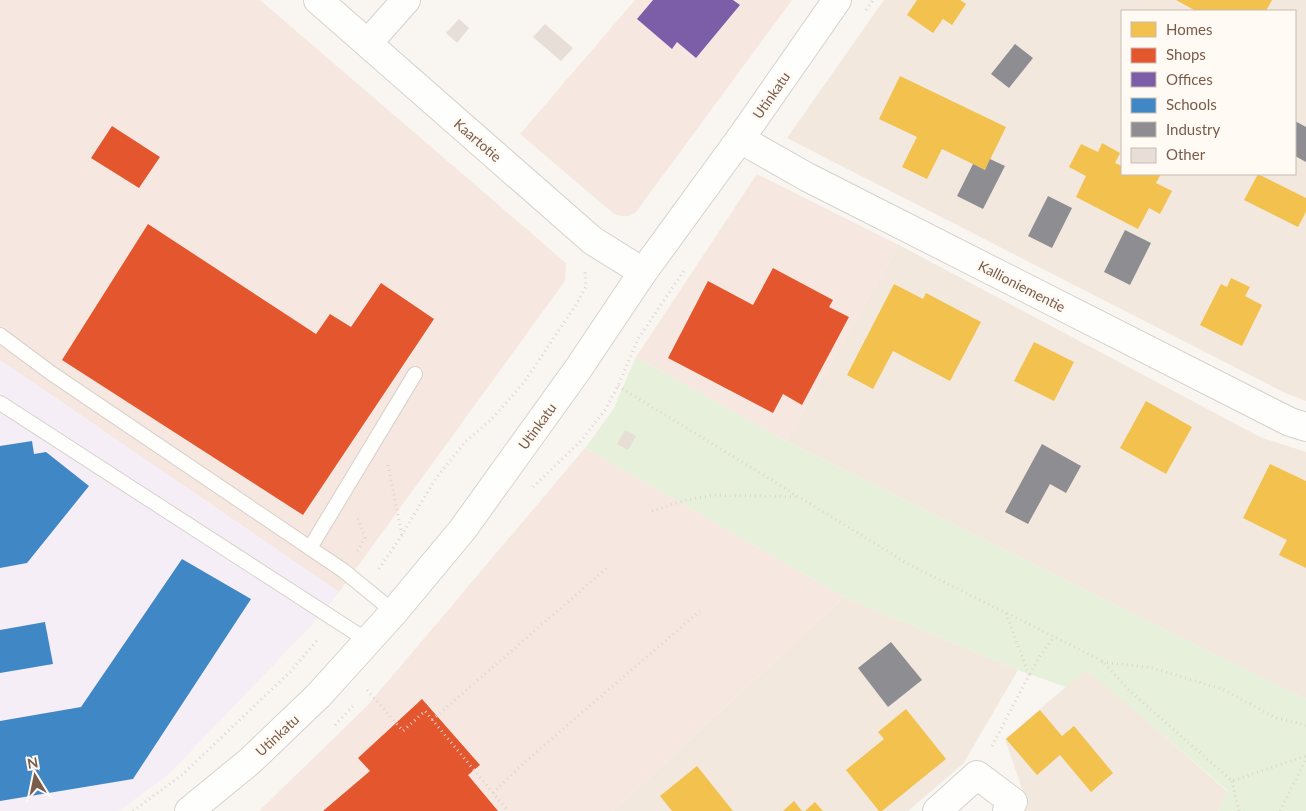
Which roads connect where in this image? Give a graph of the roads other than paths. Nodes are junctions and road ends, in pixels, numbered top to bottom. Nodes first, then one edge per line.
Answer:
1 (318, 0) edge
2 (406, 0) edge
3 (837, 0) edge
4 (368, 43) junction
5 (740, 139) junction
6 (643, 272) junction
7 (0, 335) edge
8 (415, 374) dead end
9 (0, 403) edge
10 (1306, 428) edge
11 (310, 548) junction
12 (394, 612) junction
13 (368, 641) junction
14 (189, 811) edge
15 (937, 811) edge
16 (1007, 811) edge

1 - 4 street, Kaartotie
2 - 4 street
3 - 5 street, Utinkatu
4 - 6 street, Kaartotie
5 - 6 street, Utinkatu
5 - 10 street, Kallioniementie
6 - 12 street, Utinkatu
7 - 11 lane
8 - 11 lane
9 - 13 lane
11 - 12 lane
12 - 13 street, Utinkatu
13 - 14 street, Utinkatu
15 - 16 street

